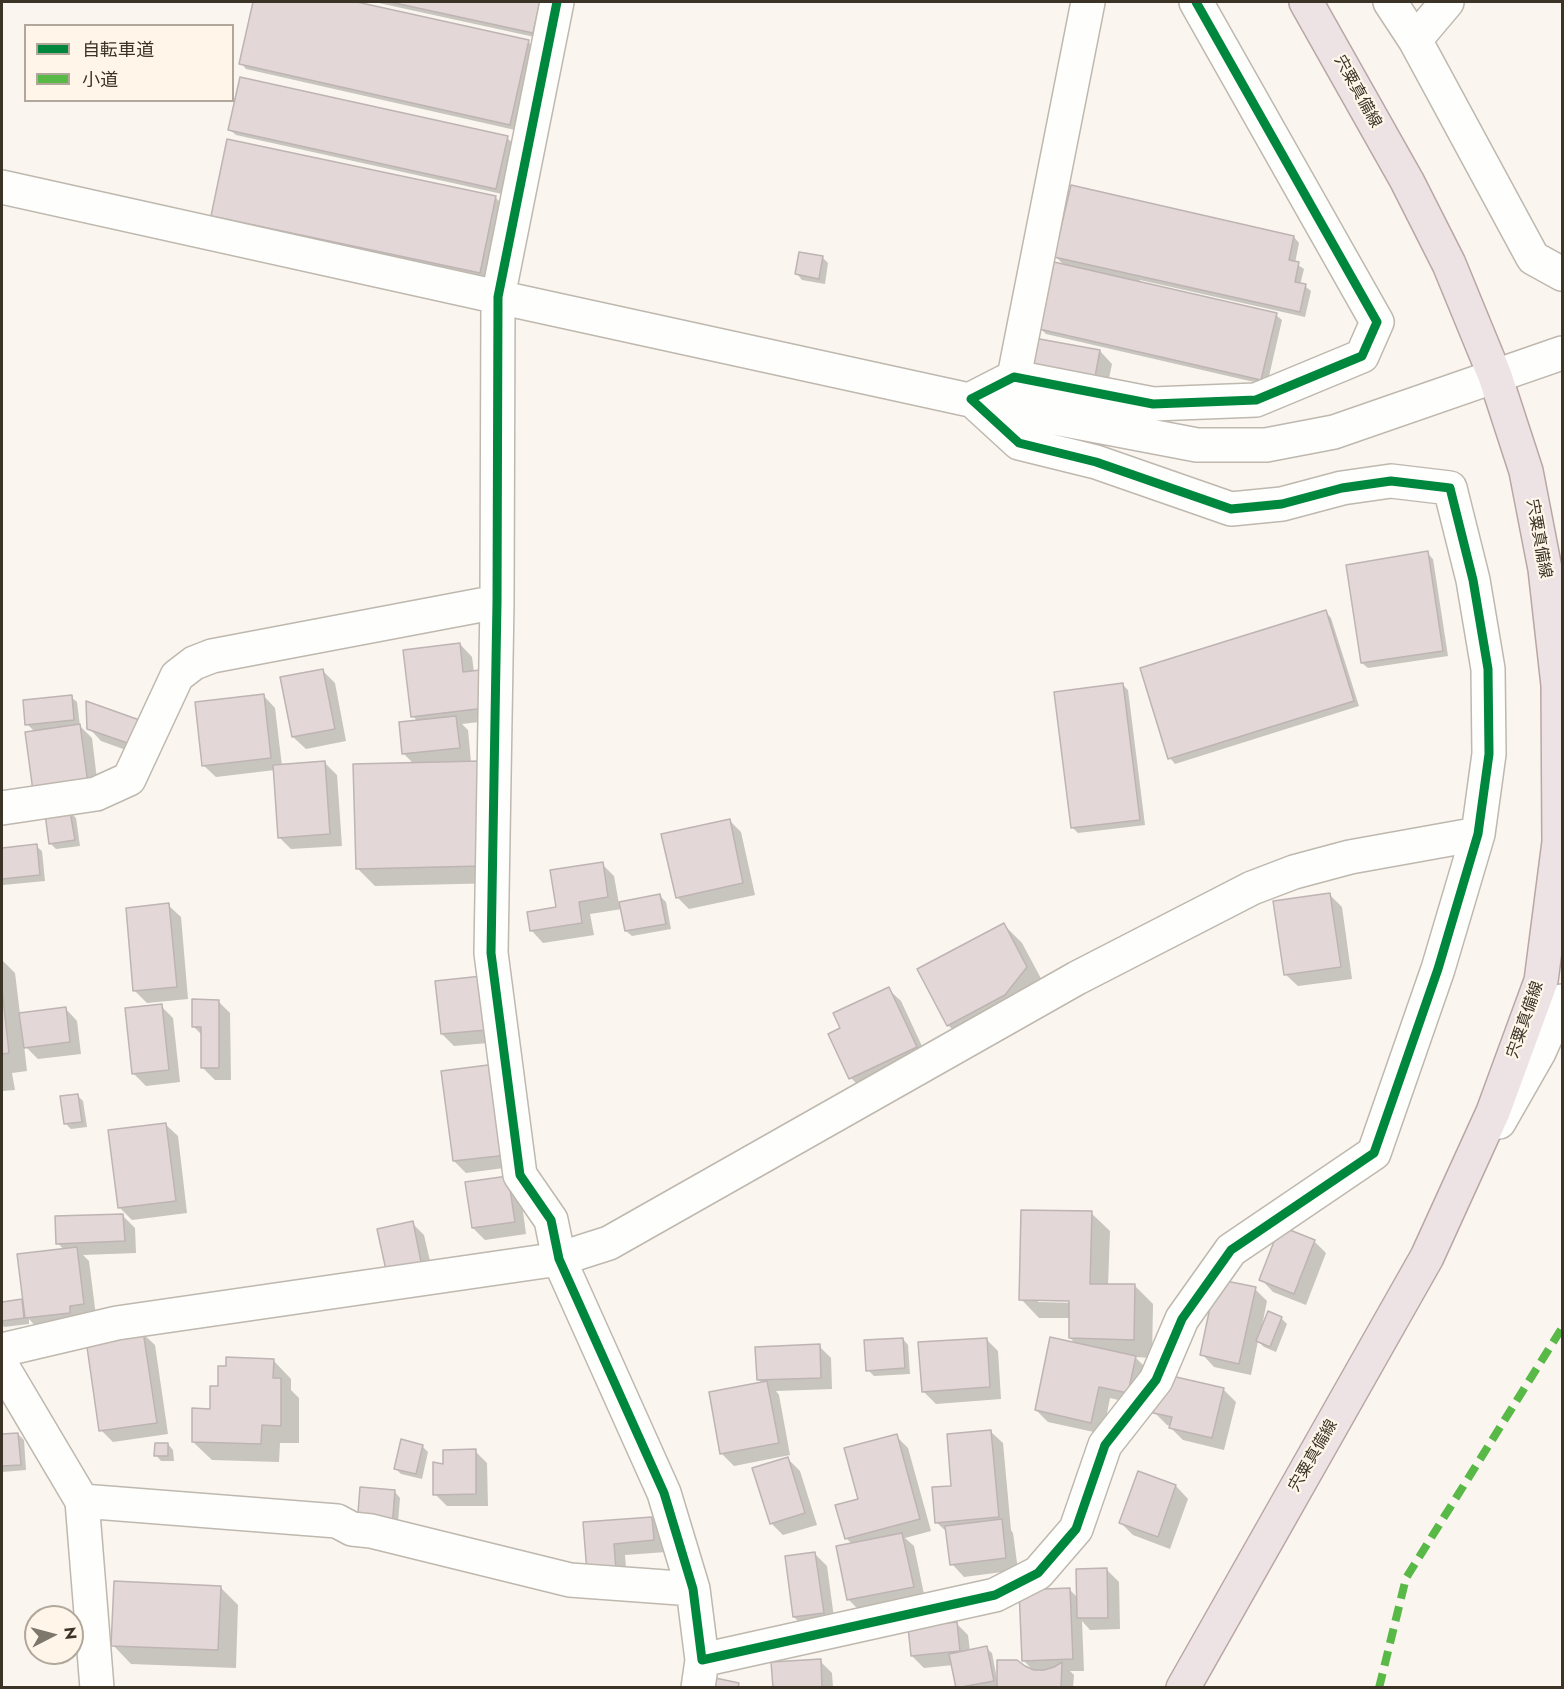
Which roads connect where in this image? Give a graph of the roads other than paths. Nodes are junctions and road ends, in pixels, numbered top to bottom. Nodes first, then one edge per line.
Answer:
1 (557, 2) edge
2 (1088, 2) edge
3 (1196, 2) edge
4 (1306, 2) edge
5 (1390, 2) edge
6 (1447, 2) edge
7 (1415, 40) junction
8 (2, 187) edge
9 (1563, 273) edge
10 (498, 297) junction
11 (1563, 353) edge
12 (1495, 376) junction
13 (1014, 377) junction
14 (971, 399) junction
15 (497, 602) junction
16 (2, 808) edge
17 (1478, 834) junction
18 (1563, 1001) edge
19 (1453, 1201) junction
20 (559, 1259) junction
21 (2, 1350) edge
22 (2, 1366) edge
23 (82, 1501) junction
24 (693, 1589) junction
25 (700, 1674) edge
26 (97, 1688) edge
27 (1183, 1688) edge

1 - 10 street
2 - 13 street
3 - 13 street
4 - 12 main road, 宍粟真備線
5 - 7 street
6 - 7 street
7 - 9 street
8 - 10 street
10 - 14 street
10 - 15 street
11 - 12 street
12 - 14 street
12 - 19 main road, 宍粟真備線
13 - 14 street
14 - 17 street
15 - 16 street
15 - 20 street
17 - 20 street
17 - 25 street
18 - 19 street
19 - 27 main road, 宍粟真備線
20 - 21 street
20 - 24 street
22 - 23 street
23 - 24 street
23 - 26 street
24 - 25 street

